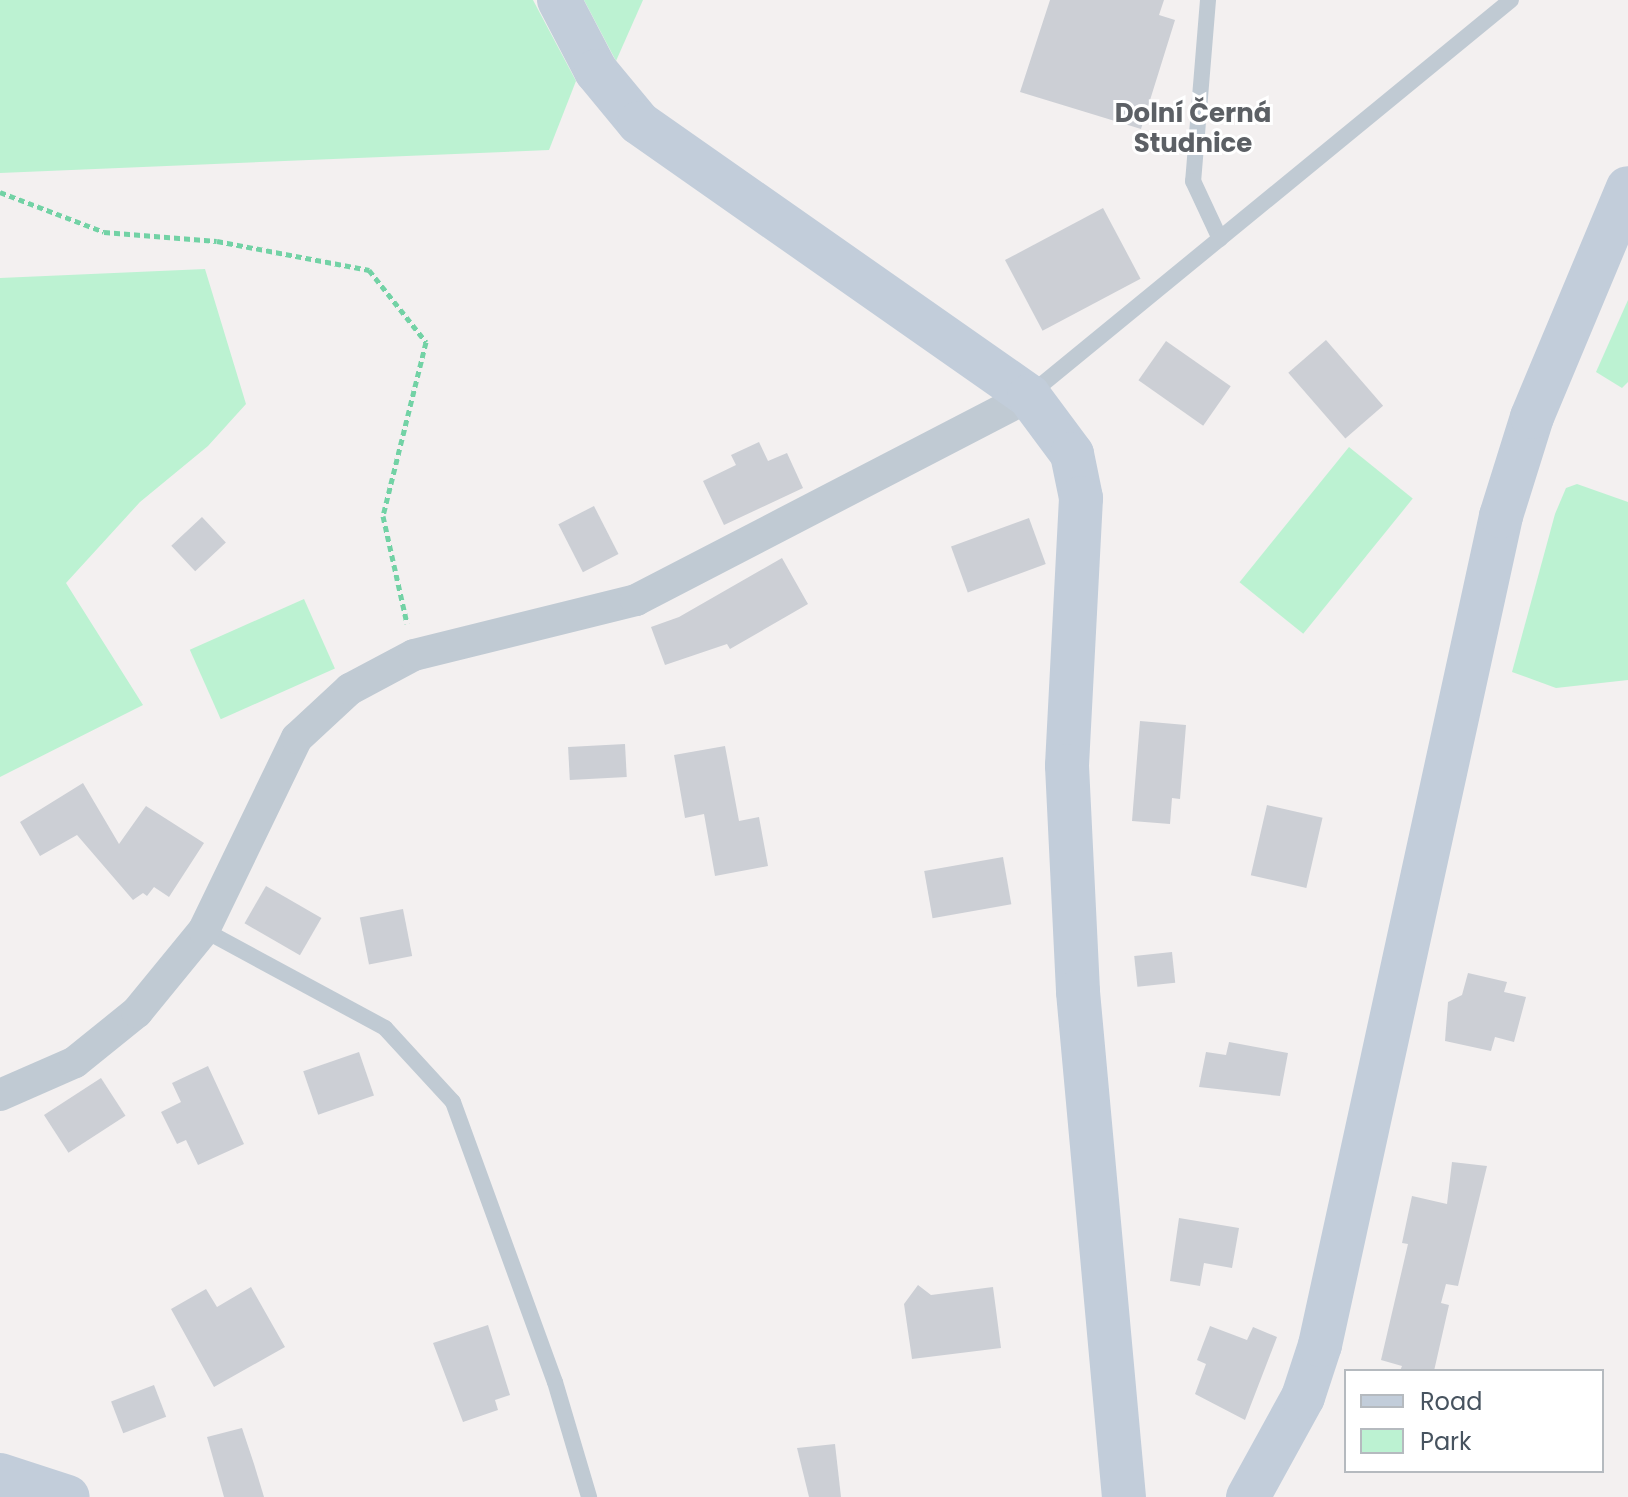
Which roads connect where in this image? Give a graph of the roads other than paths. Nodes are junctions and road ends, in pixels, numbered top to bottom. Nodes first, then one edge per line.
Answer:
1 (559, 0) edge
2 (1208, 0) edge
3 (1511, 0) edge
4 (1628, 188) edge
5 (1220, 239) junction
6 (1029, 396) junction
7 (204, 930) junction
8 (0, 1095) edge
9 (0, 1475) edge
10 (68, 1497) edge
11 (589, 1497) edge
12 (1124, 1497) edge
13 (1248, 1497) edge

1 - 6 street
2 - 5 lane
3 - 5 lane
4 - 13 street
5 - 6 lane
6 - 7 street
6 - 12 street
7 - 8 street
7 - 11 lane
9 - 10 street

